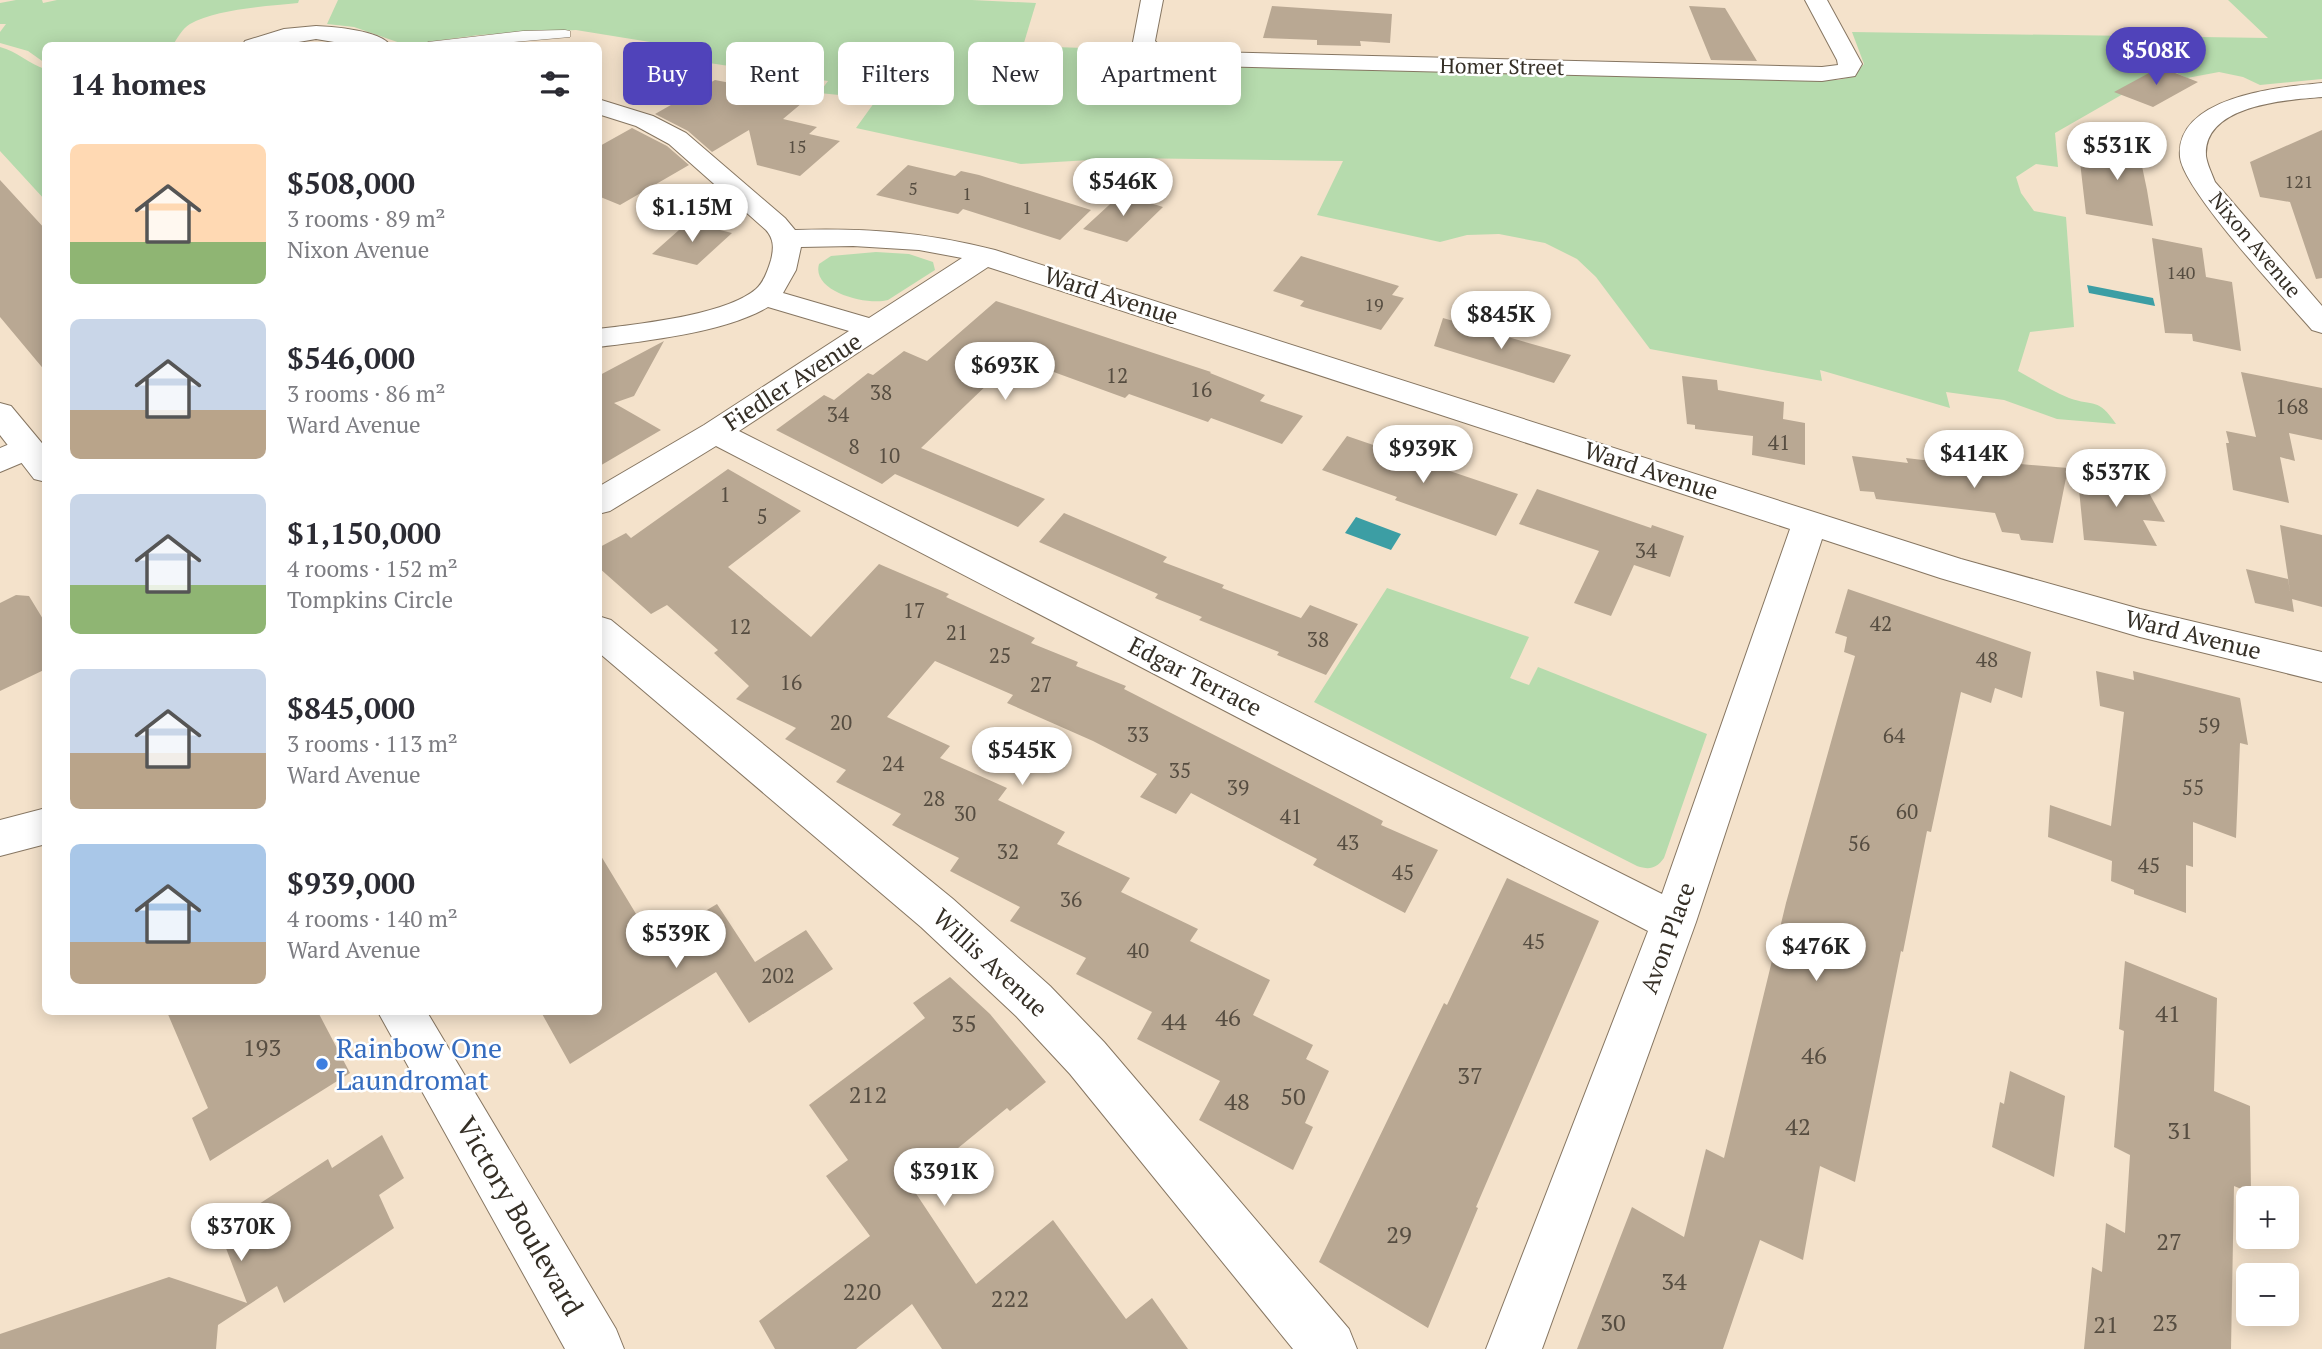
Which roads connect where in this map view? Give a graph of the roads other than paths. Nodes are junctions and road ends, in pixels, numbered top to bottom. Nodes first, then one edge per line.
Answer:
1 (1152, 0) edge
2 (1816, 0) edge
3 (565, 34) dead end
4 (265, 42) edge
5 (368, 42) edge
6 (463, 42) edge
7 (2322, 90) edge
8 (602, 107) edge
9 (786, 239) junction
10 (985, 256) junction
11 (765, 297) junction
12 (2322, 324) edge
13 (875, 329) junction
14 (602, 337) edge
15 (0, 414) edge
16 (715, 432) junction
17 (24, 460) edge
18 (602, 501) edge
19 (1810, 523) junction
20 (602, 633) edge
21 (2322, 667) edge
22 (42, 827) edge
23 (0, 838) edge
24 (1674, 922) junction
25 (403, 1015) edge
26 (596, 1349) edge
27 (1329, 1349) edge
28 (1514, 1349) edge

1 - 2 street, Homer Street
3 - 6 lane
4 - 5 street
7 - 12 street, Nixon Avenue
8 - 9 street
9 - 10 street, Ward Avenue
9 - 11 street
10 - 13 street, Fiedler Avenue
10 - 19 street, Ward Avenue
11 - 13 street
11 - 14 street
13 - 16 street, Fiedler Avenue
15 - 17 street
16 - 18 street, Fiedler Avenue
16 - 24 street, Edgar Terrace
19 - 21 street, Ward Avenue
19 - 24 street, Avon Place
20 - 27 street, Willis Avenue
22 - 23 street
24 - 28 street, Avon Place
25 - 26 street, Victory Boulevard

